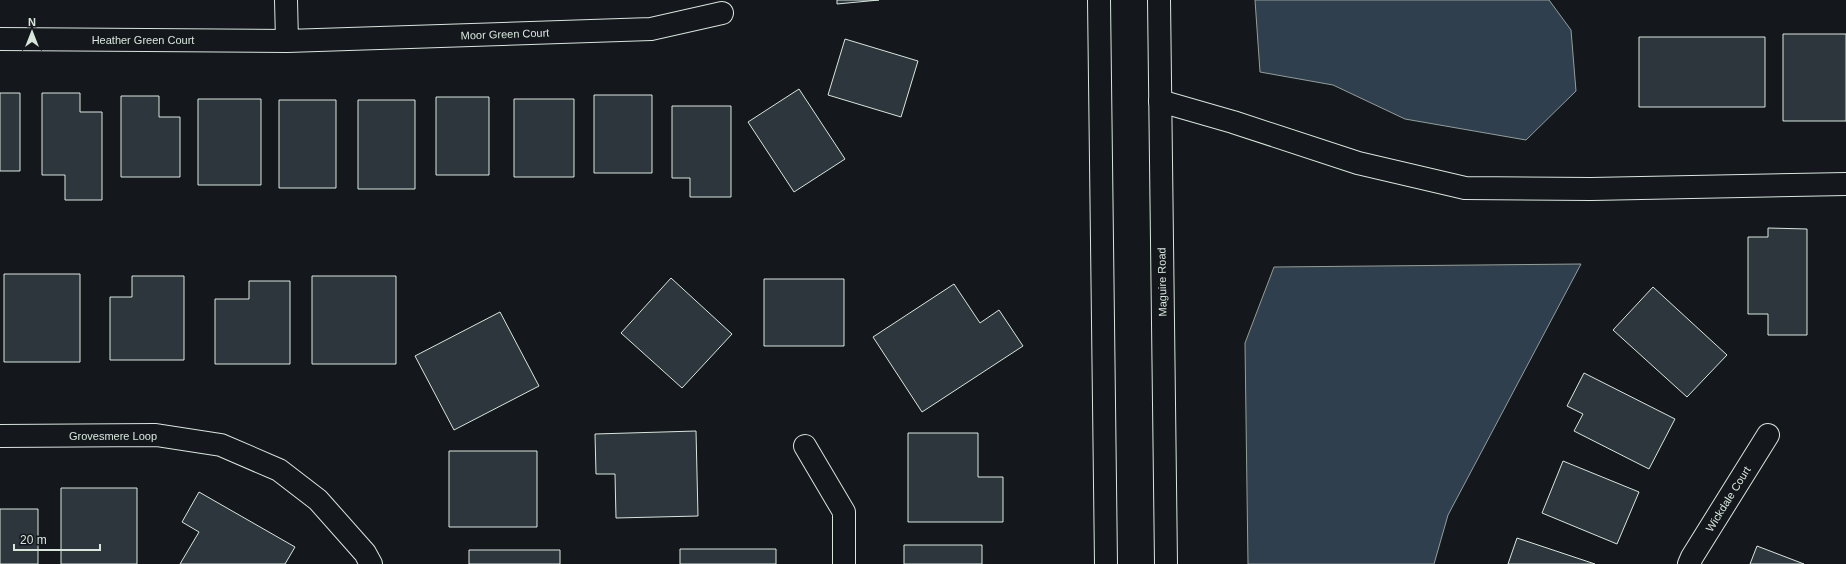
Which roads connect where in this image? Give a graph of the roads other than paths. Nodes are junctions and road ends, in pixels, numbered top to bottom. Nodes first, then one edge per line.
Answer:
1 (286, 0) edge
2 (1099, 0) edge
3 (1159, 0) edge
4 (722, 13) dead end
5 (0, 39) edge
6 (286, 41) junction
7 (1160, 101) junction
8 (1846, 184) edge
9 (1768, 435) dead end
10 (0, 436) edge
11 (805, 446) dead end
12 (371, 564) edge
13 (844, 564) edge
14 (1106, 564) edge
15 (1166, 564) edge
16 (1689, 564) edge

1 - 6 street
2 - 14 street
3 - 7 street, Maguire Road
4 - 6 street, Moor Green Court
5 - 6 street, Heather Green Court
7 - 8 street
7 - 15 street, Maguire Road
9 - 16 street, Wickdale Court
10 - 12 street, Grovesmere Loop
11 - 13 street

